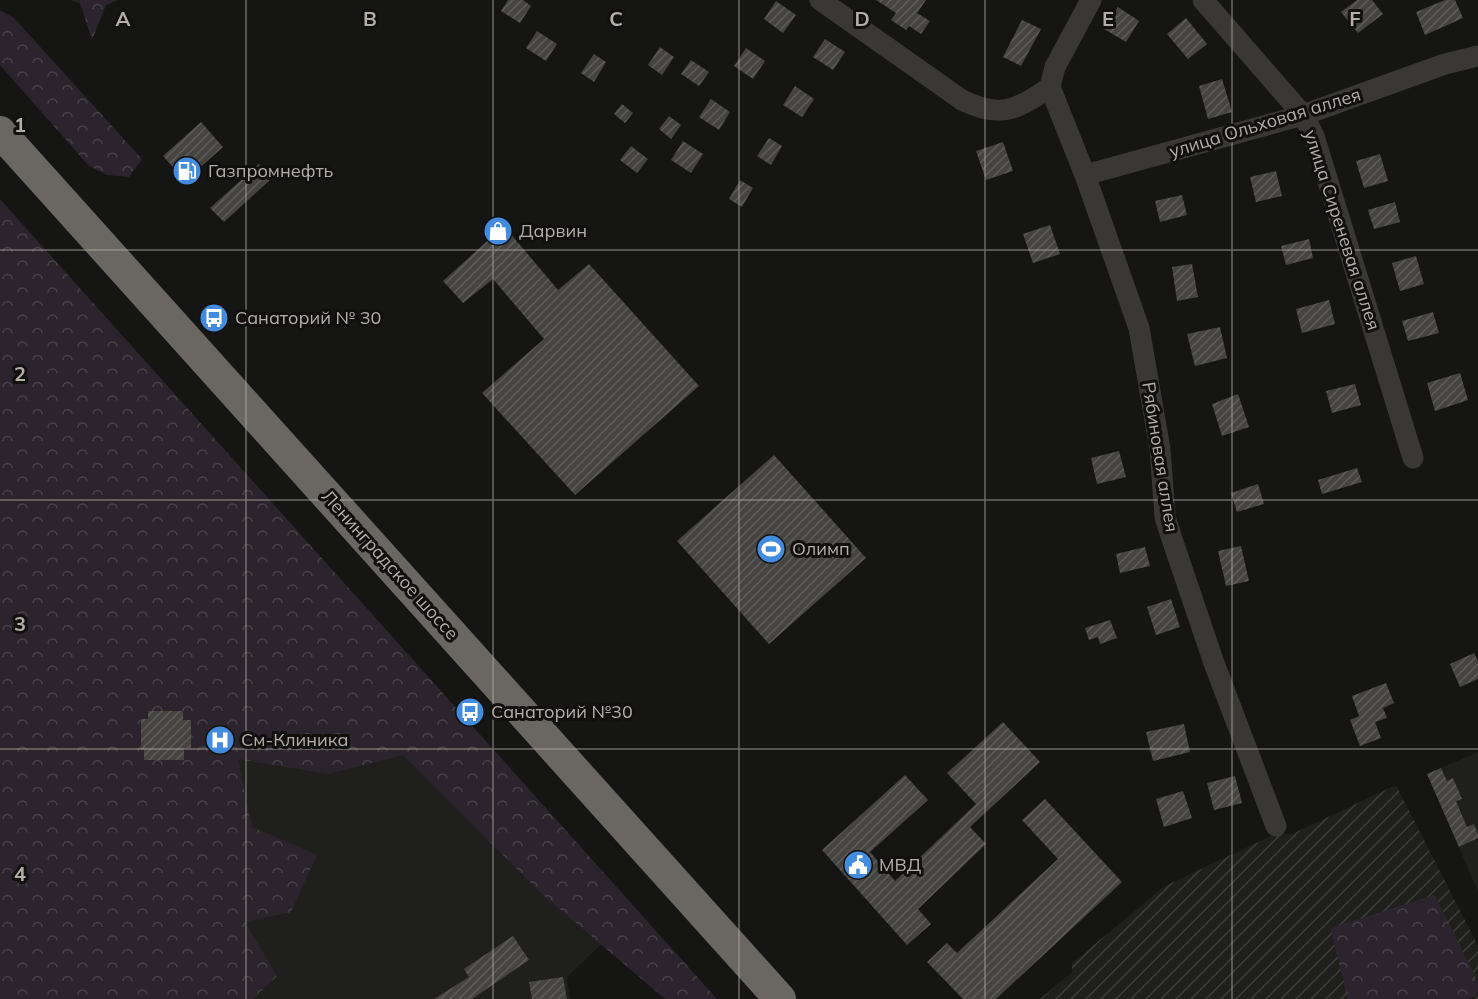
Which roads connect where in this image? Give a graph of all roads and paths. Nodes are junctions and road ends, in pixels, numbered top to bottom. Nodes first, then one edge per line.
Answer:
1 (820, 0) edge
2 (1090, 0) edge
3 (1203, 0) edge
4 (1478, 56) edge
5 (1050, 87) junction
6 (1303, 115) junction
7 (0, 132) edge
8 (0, 158) edge
9 (1085, 175) junction
10 (1413, 458) dead end
11 (1276, 826) dead end
12 (753, 999) edge
13 (780, 999) edge

1 - 5 street
2 - 5 street
3 - 6 street, улица Сиреневая аллея
4 - 6 street, улица Ольховая аллея
5 - 9 street, Рябиновая аллея
6 - 9 street, улица Ольховая аллея
6 - 10 street, улица Сиреневая аллея
7 - 13 highway, Ленинградское шоссе
8 - 12 highway, Ленинградское шоссе
9 - 11 street, Рябиновая аллея

